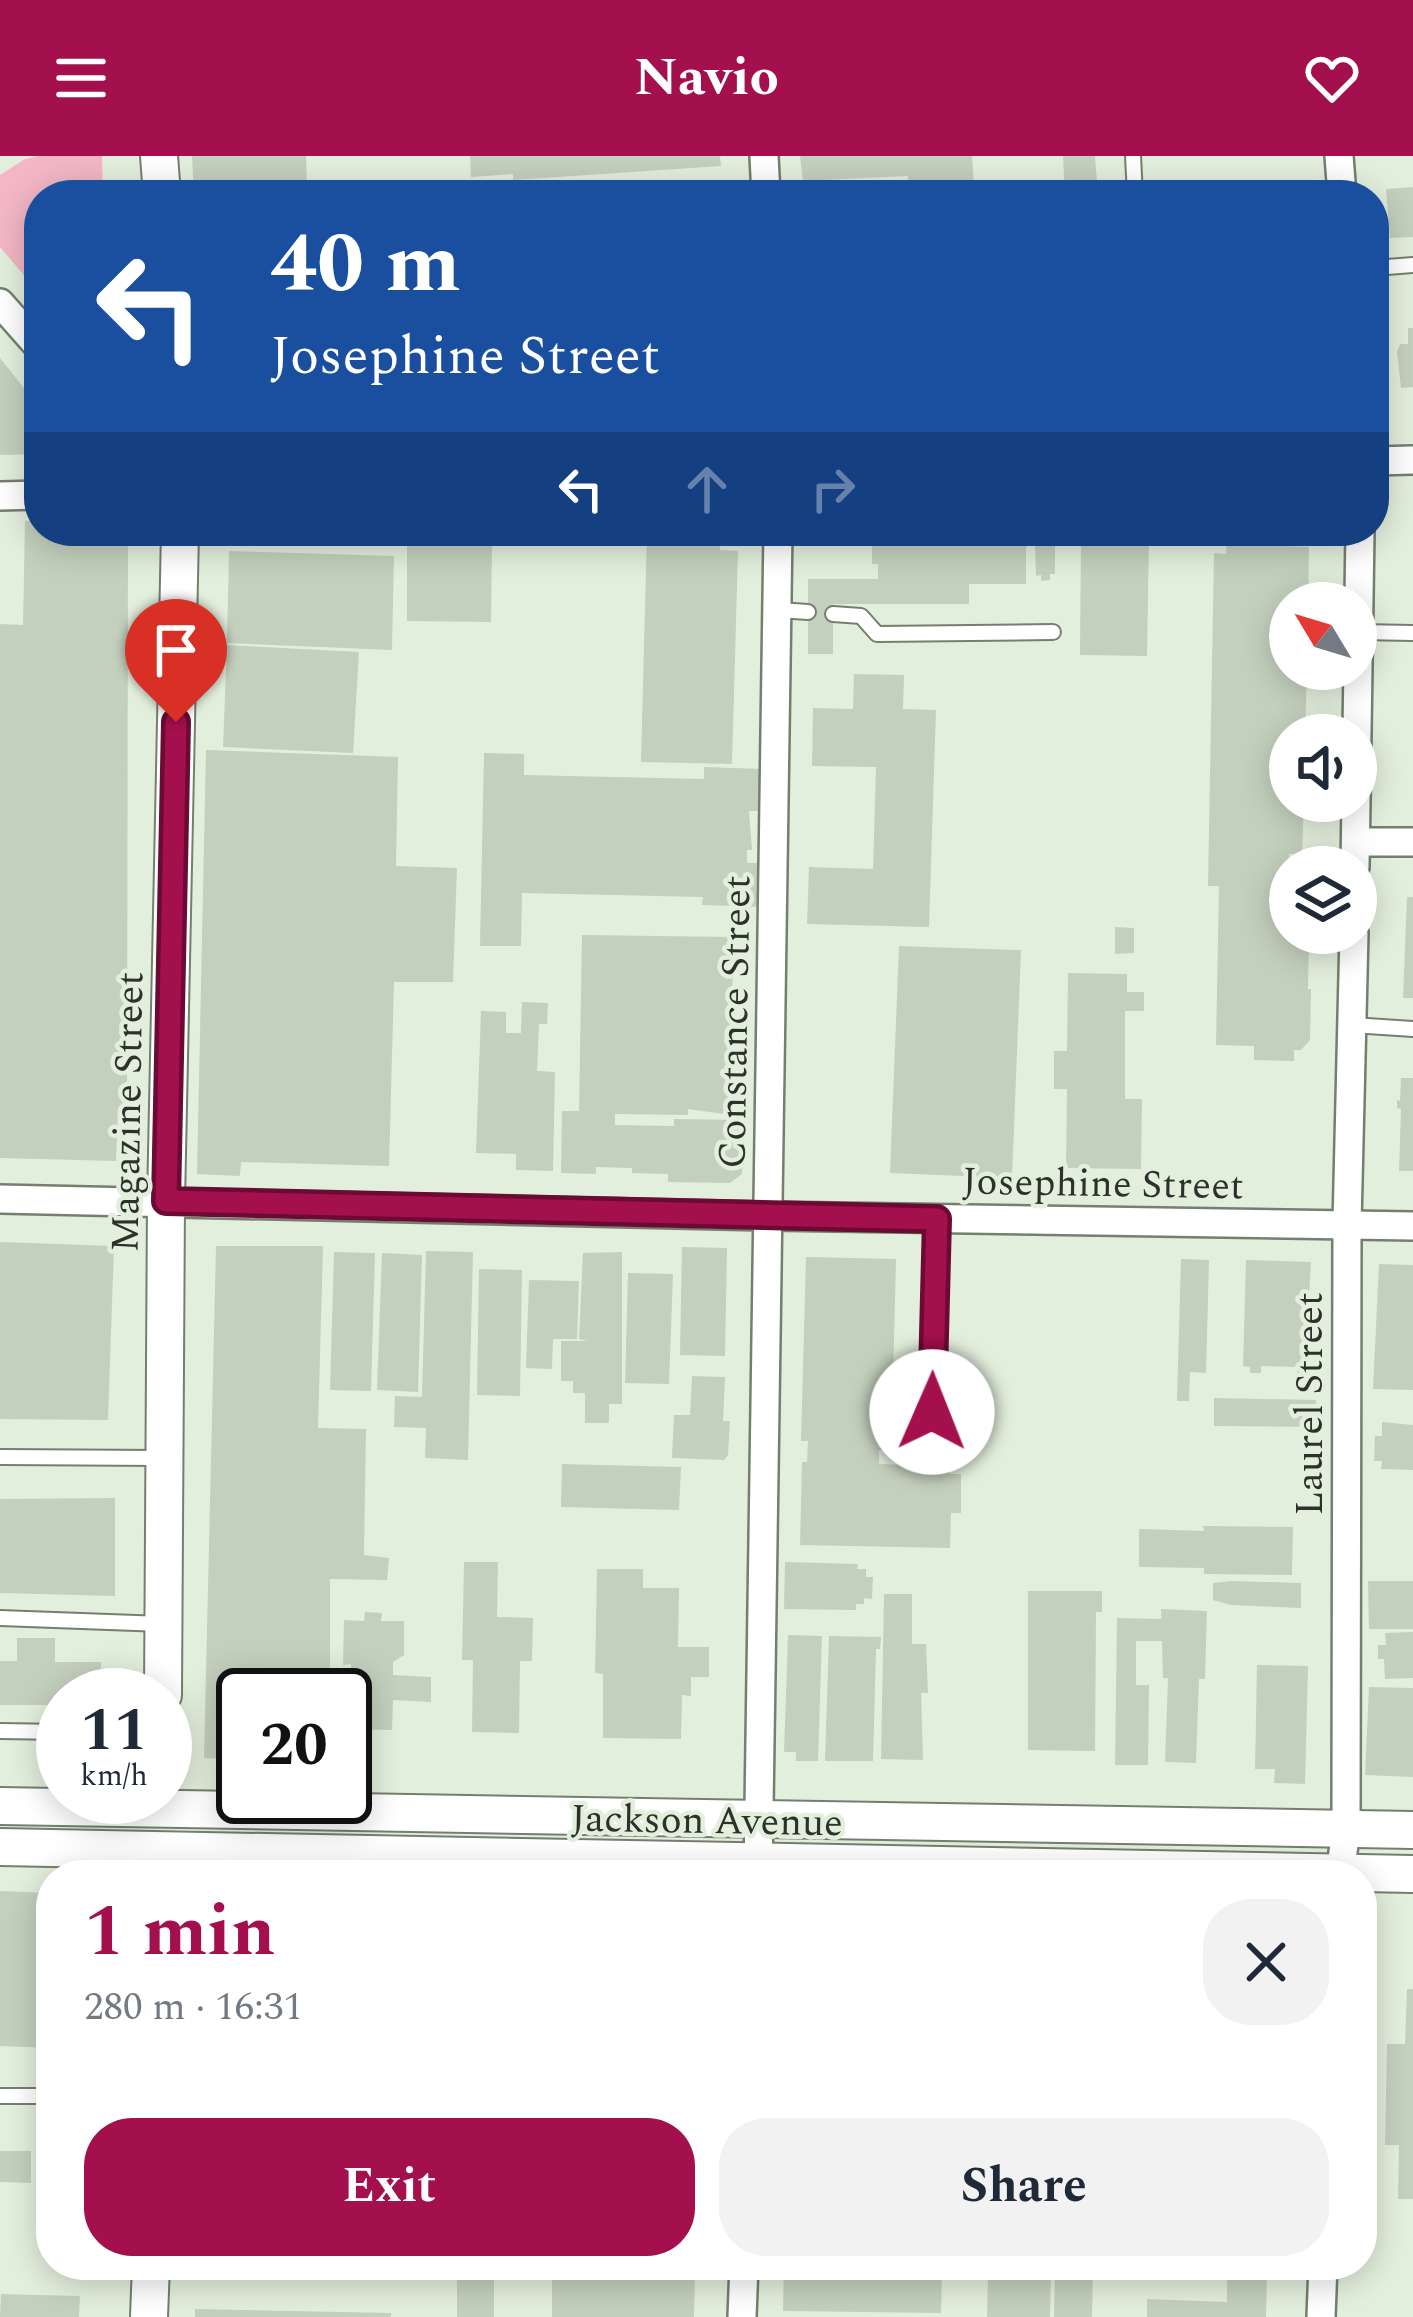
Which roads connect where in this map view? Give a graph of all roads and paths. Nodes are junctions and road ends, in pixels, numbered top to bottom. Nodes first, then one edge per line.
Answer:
1 (0, 303) edge
2 (24, 330) edge
3 (180, 546) edge
4 (781, 546) edge
5 (1360, 546) edge
6 (1359, 582) edge
7 (833, 614) dead end
8 (1053, 632) dead end
9 (1377, 632) edge
10 (1413, 633) edge
11 (1358, 690) edge
12 (1413, 842) edge
13 (1355, 846) edge
14 (1377, 850) edge
15 (1354, 954) edge
16 (1352, 1025) junction
17 (1413, 1029) edge
18 (0, 1198) edge
19 (166, 1201) junction
20 (769, 1216) junction
21 (937, 1219) junction
22 (1347, 1224) junction
23 (1413, 1226) edge
24 (932, 1412) dead end
25 (0, 1457) edge
26 (165, 1458) junction
27 (0, 1618) edge
28 (164, 1624) junction
29 (163, 1668) edge
30 (0, 1731) edge
31 (36, 1732) edge
32 (36, 1804) edge
33 (192, 1804) edge
34 (0, 1806) edge
35 (760, 1819) junction
36 (162, 1824) edge
37 (1346, 1829) junction
38 (1413, 1830) edge
39 (0, 1847) edge
40 (131, 1860) edge
41 (161, 1860) edge
42 (758, 1860) edge
43 (1342, 1860) edge
44 (1377, 1874) edge
45 (1413, 1874) edge
46 (0, 2096) edge
47 (36, 2096) edge
48 (150, 2280) edge
49 (743, 2280) edge
50 (1322, 2280) edge
51 (149, 2317) edge
52 (742, 2317) edge
53 (1321, 2317) edge

1 - 2 street
3 - 19 street, Magazine Street
4 - 20 street, Constance Street
5 - 6 street
7 - 8 lane
9 - 10 lane
11 - 13 street
12 - 14 street
15 - 16 street, Laurel Street
16 - 17 lane
16 - 22 street, Laurel Street
18 - 19 street, Josephine Street
19 - 20 street, Josephine Street
19 - 26 street, Magazine Street
20 - 21 street, Josephine Street
20 - 35 street, Constance Street
21 - 22 street, Josephine Street
21 - 24 lane
22 - 23 street, Josephine Street
22 - 37 street, Laurel Street
25 - 26 lane
26 - 28 street, Magazine Street
27 - 28 lane
28 - 29 street, Magazine Street
30 - 31 lane
32 - 34 street, Jackson Avenue
33 - 35 street, Jackson Avenue
35 - 37 street, Jackson Avenue
35 - 42 street, Constance Street
36 - 41 street
37 - 38 street, Jackson Avenue
37 - 43 street, Laurel Street
39 - 40 street, Jackson Avenue
44 - 45 street, Jackson Avenue
46 - 47 lane
48 - 51 street
49 - 52 street
50 - 53 street

